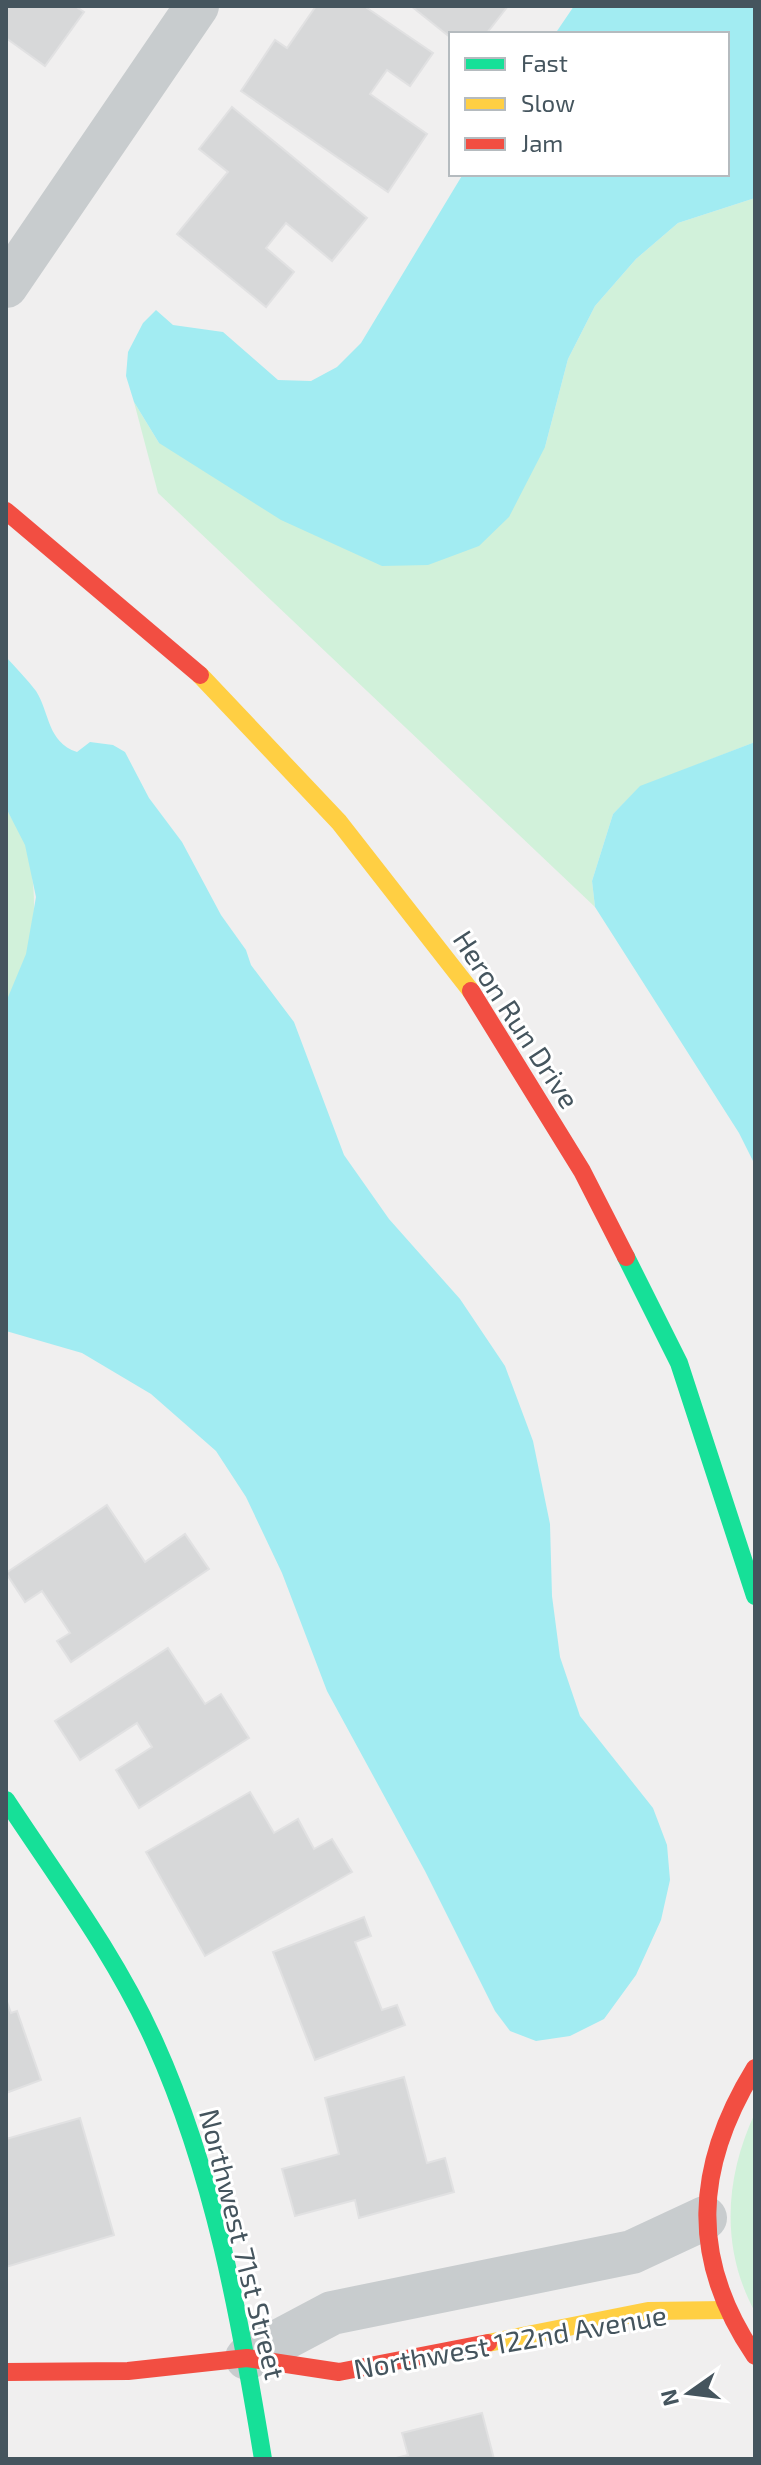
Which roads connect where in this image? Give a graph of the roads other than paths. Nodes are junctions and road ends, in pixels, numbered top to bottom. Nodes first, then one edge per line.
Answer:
1 (197, 6) edge
2 (6, 286) edge
3 (6, 511) edge
4 (755, 1596) edge
5 (6, 1800) edge
6 (755, 2068) edge
7 (705, 2218) junction
8 (726, 2310) junction
9 (755, 2356) edge
10 (247, 2358) junction
11 (6, 2372) edge
12 (263, 2459) edge

1 - 2 street
3 - 4 street, Heron Run Drive
5 - 10 street, Northwest 71st Street
6 - 7 street
7 - 8 street
7 - 10 street, Northwest 122nd Avenue
8 - 9 street
8 - 10 street, Northwest 122nd Avenue
10 - 11 street, Northwest 122nd Avenue
10 - 12 street, Northwest 71st Street

